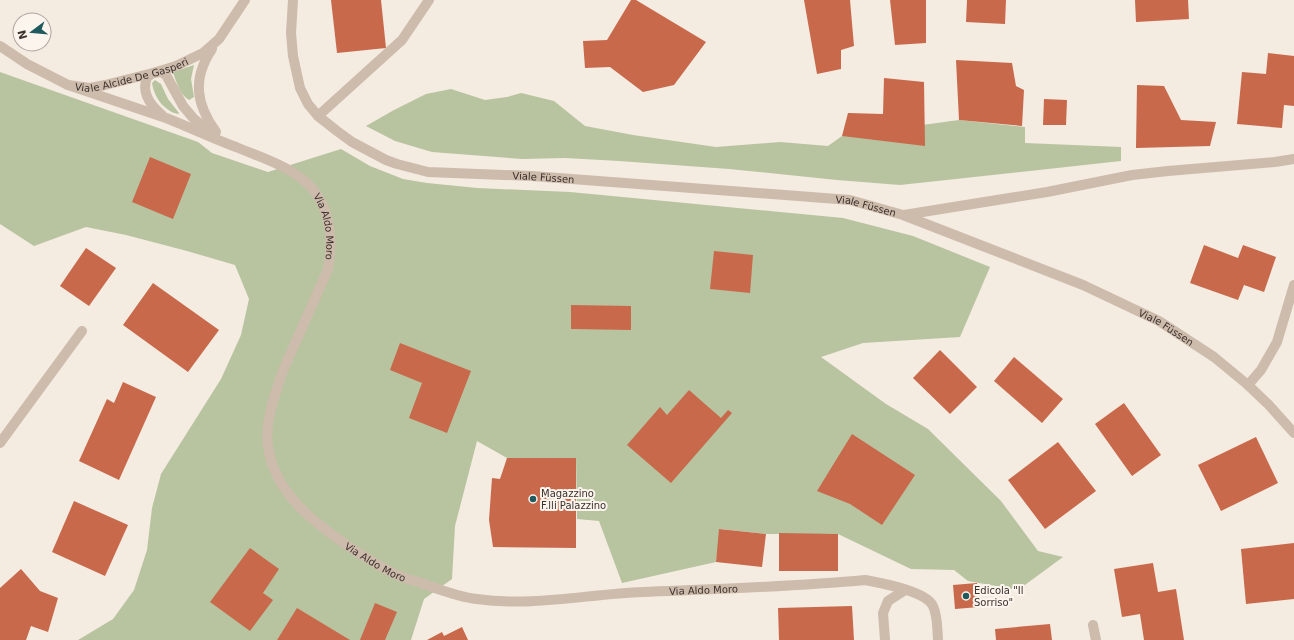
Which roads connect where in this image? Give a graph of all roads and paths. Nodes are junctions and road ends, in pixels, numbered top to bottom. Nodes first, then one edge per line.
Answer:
1 (245, 0) edge
2 (293, 0) edge
3 (429, 0) edge
4 (227, 28) junction
5 (0, 46) edge
6 (153, 73) junction
7 (68, 85) junction
8 (318, 116) junction
9 (167, 119) junction
10 (222, 142) junction
11 (1294, 159) edge
12 (904, 215) junction
13 (1294, 285) edge
14 (82, 331) dead end
15 (1248, 385) junction
16 (1294, 433) edge
17 (0, 443) edge
18 (905, 590) junction
19 (1093, 625) dead end
20 (885, 640) edge
21 (938, 640) edge
22 (1096, 640) edge

1 - 4 street, Viale Alcide De Gasperi
2 - 8 street, Viale Füssen
3 - 8 street
4 - 6 street, Viale Alcide De Gasperi
4 - 10 street
5 - 7 street, Viale Alcide De Gasperi
6 - 7 street, Viale Alcide De Gasperi
6 - 9 street, Via Aldo Moro
6 - 10 street, Via Aldo Moro
7 - 9 street, Via Aldo Moro
8 - 12 street, Viale Füssen
9 - 10 street, Via Aldo Moro
10 - 18 street, Via Aldo Moro
11 - 12 street, Viale Füssen
12 - 15 street, Viale Füssen
13 - 15 street
14 - 17 street
15 - 16 street, Viale Füssen
18 - 20 street
18 - 21 street, Via Aldo Moro
19 - 22 street

